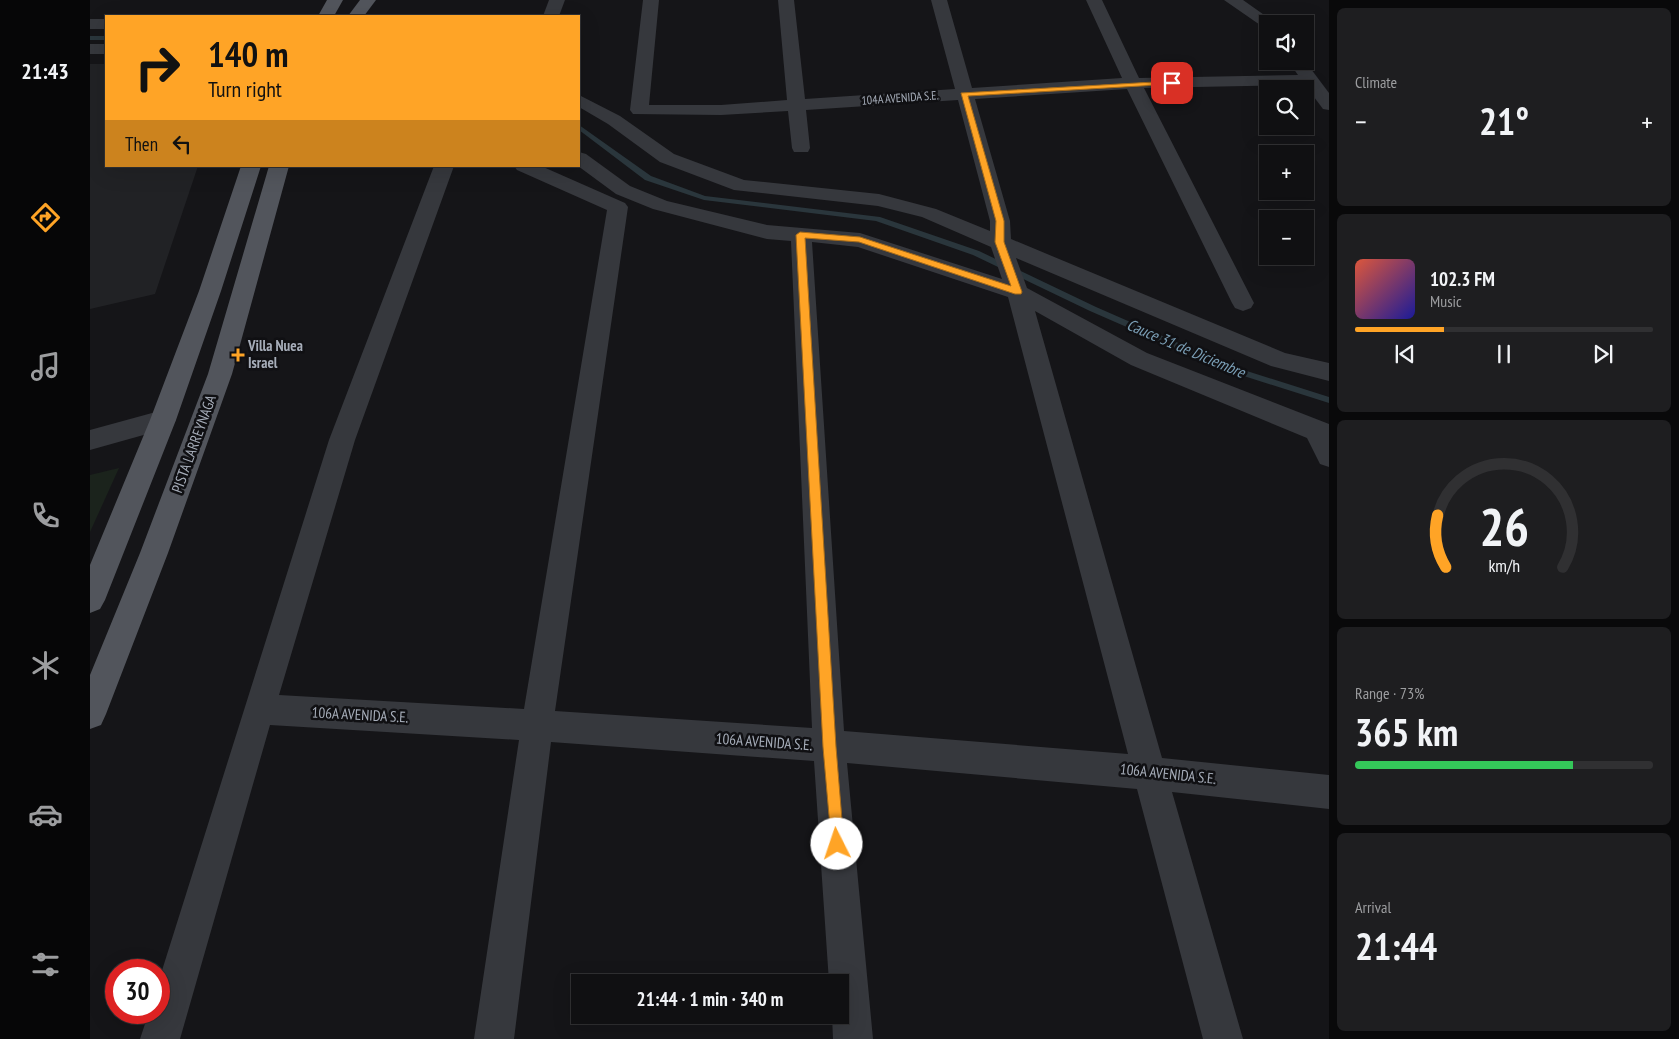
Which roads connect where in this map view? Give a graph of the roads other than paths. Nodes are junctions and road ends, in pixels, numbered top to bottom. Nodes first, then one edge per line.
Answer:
1 (335, 0) edge
2 (368, 0) edge
3 (557, 0) edge
4 (651, 0) edge
5 (786, 0) edge
6 (938, 0) edge
7 (1094, 0) edge
8 (1232, 0) edge
9 (327, 15) edge
10 (357, 15) edge
11 (551, 15) edge
12 (1259, 18) edge
13 (90, 24) edge
14 (105, 24) edge
15 (90, 49) edge
16 (105, 49) edge
17 (1303, 70) edge
18 (1311, 80) edge
19 (1259, 81) edge
20 (1133, 84) junction
21 (1314, 84) edge
22 (964, 94) junction
23 (580, 101) edge
24 (798, 105) junction
25 (1329, 105) edge
26 (802, 148) dead end
27 (580, 159) edge
28 (251, 167) edge
29 (278, 167) edge
30 (444, 167) edge
31 (526, 167) edge
32 (660, 205) junction
33 (618, 207) junction
34 (800, 235) junction
35 (1009, 267) junction
36 (1244, 303) dead end
37 (1329, 372) edge
38 (163, 420) junction
39 (1322, 433) edge
40 (90, 440) edge
41 (1329, 457) edge
42 (90, 600) edge
43 (258, 709) junction
44 (90, 714) edge
45 (537, 725) junction
46 (830, 747) junction
47 (1148, 771) junction
48 (1329, 792) edge
49 (160, 1039) edge
50 (494, 1039) edge
51 (853, 1039) edge
52 (1223, 1039) edge

1 - 9 main road
2 - 10 main road
3 - 11 street
4 - 24 street, 104A AVENIDA S.E.
5 - 24 street
6 - 22 street
7 - 20 street
8 - 12 street
13 - 14 street
15 - 16 street
17 - 18 street
19 - 20 street, 104A AVENIDA S.E.
20 - 22 street, 104A AVENIDA S.E.
20 - 36 street
21 - 25 street
22 - 24 street, 104A AVENIDA S.E.
22 - 35 street
23 - 35 street
24 - 26 street
27 - 32 street
28 - 38 main road
29 - 44 main road, PISTA LARREYNAGA
30 - 43 street
31 - 33 street
32 - 33 street
32 - 34 street
33 - 45 street
34 - 35 street
34 - 46 street
35 - 37 street
35 - 39 street
35 - 47 street
38 - 40 street
38 - 42 main road
39 - 41 street
43 - 45 street, 106A AVENIDA S.E.
43 - 49 street
45 - 46 street, 106A AVENIDA S.E.
45 - 50 street
46 - 47 street, 106A AVENIDA S.E.
46 - 51 street
47 - 48 street, 106A AVENIDA S.E.
47 - 52 street

